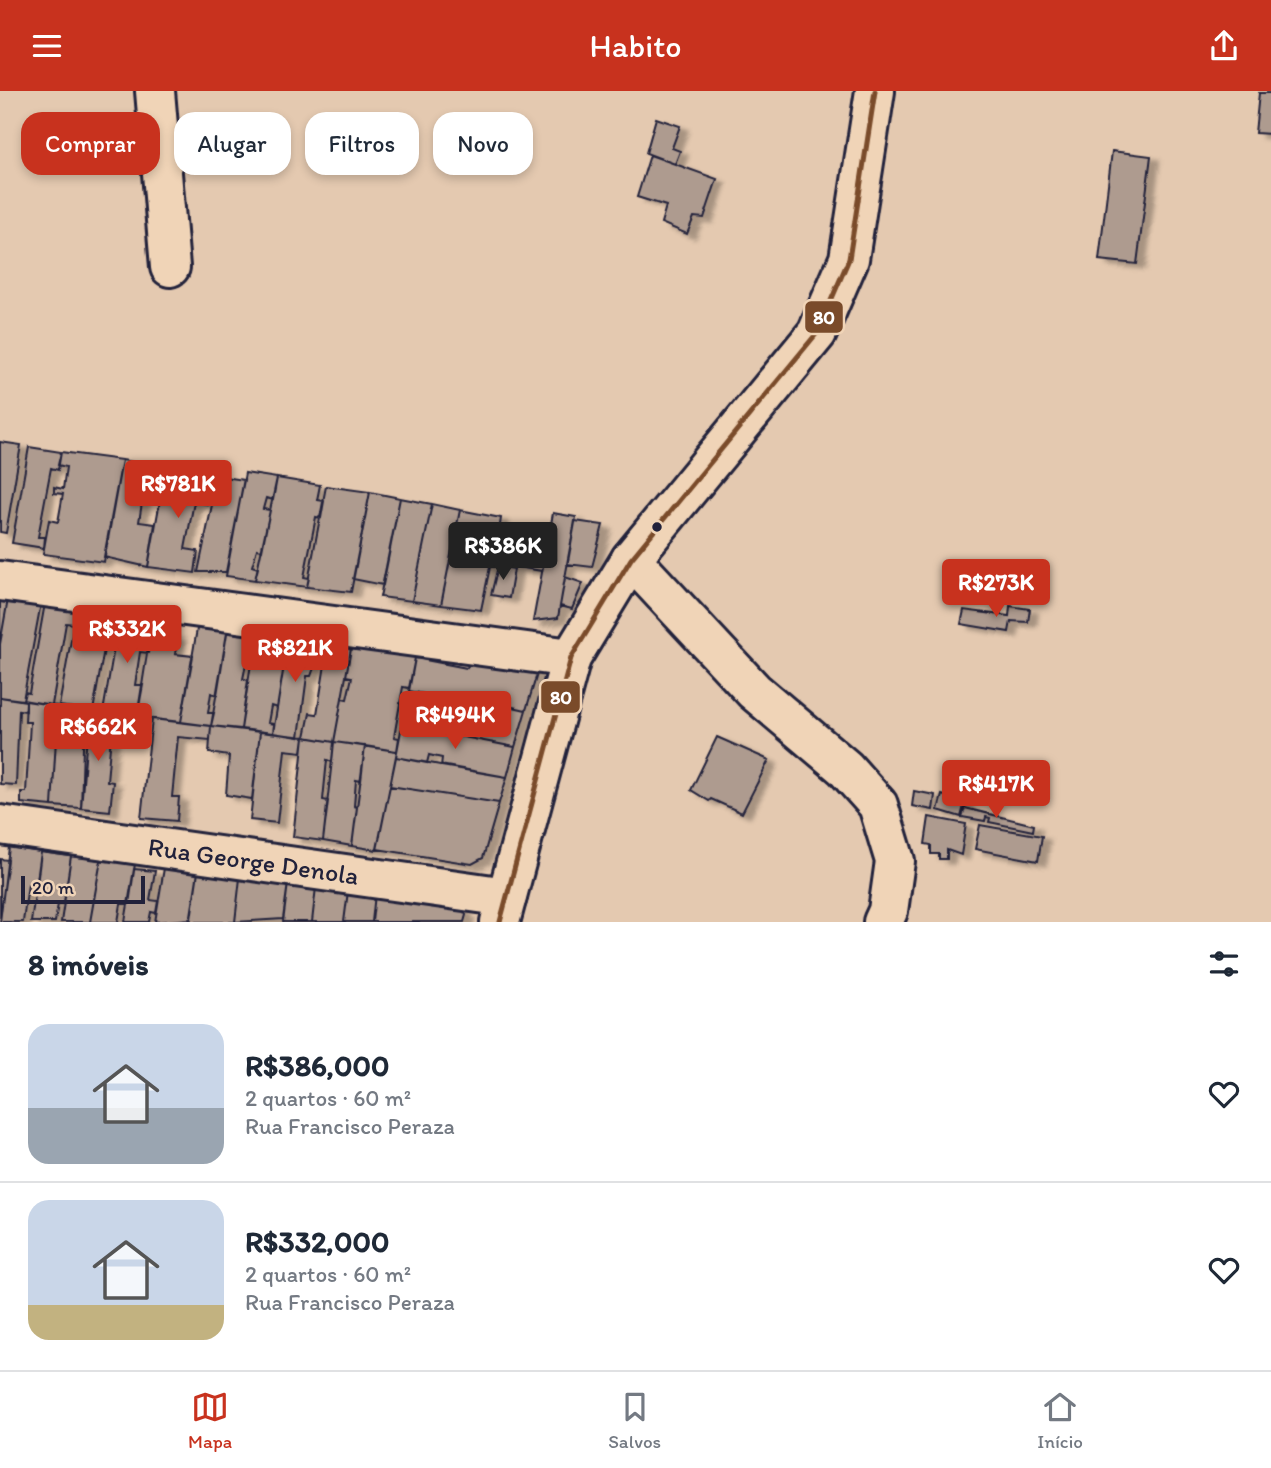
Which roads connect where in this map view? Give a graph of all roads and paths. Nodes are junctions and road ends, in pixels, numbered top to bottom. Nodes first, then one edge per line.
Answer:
1 (155, 91) edge
2 (875, 91) edge
3 (170, 267) dead end
4 (631, 559) junction
5 (0, 581) edge
6 (570, 658) junction
7 (0, 825) edge
8 (503, 909) edge
9 (883, 922) edge

1 - 3 street
2 - 4 street
4 - 6 street
4 - 9 street
5 - 6 street
6 - 8 street
7 - 8 street, Rua George Denola

